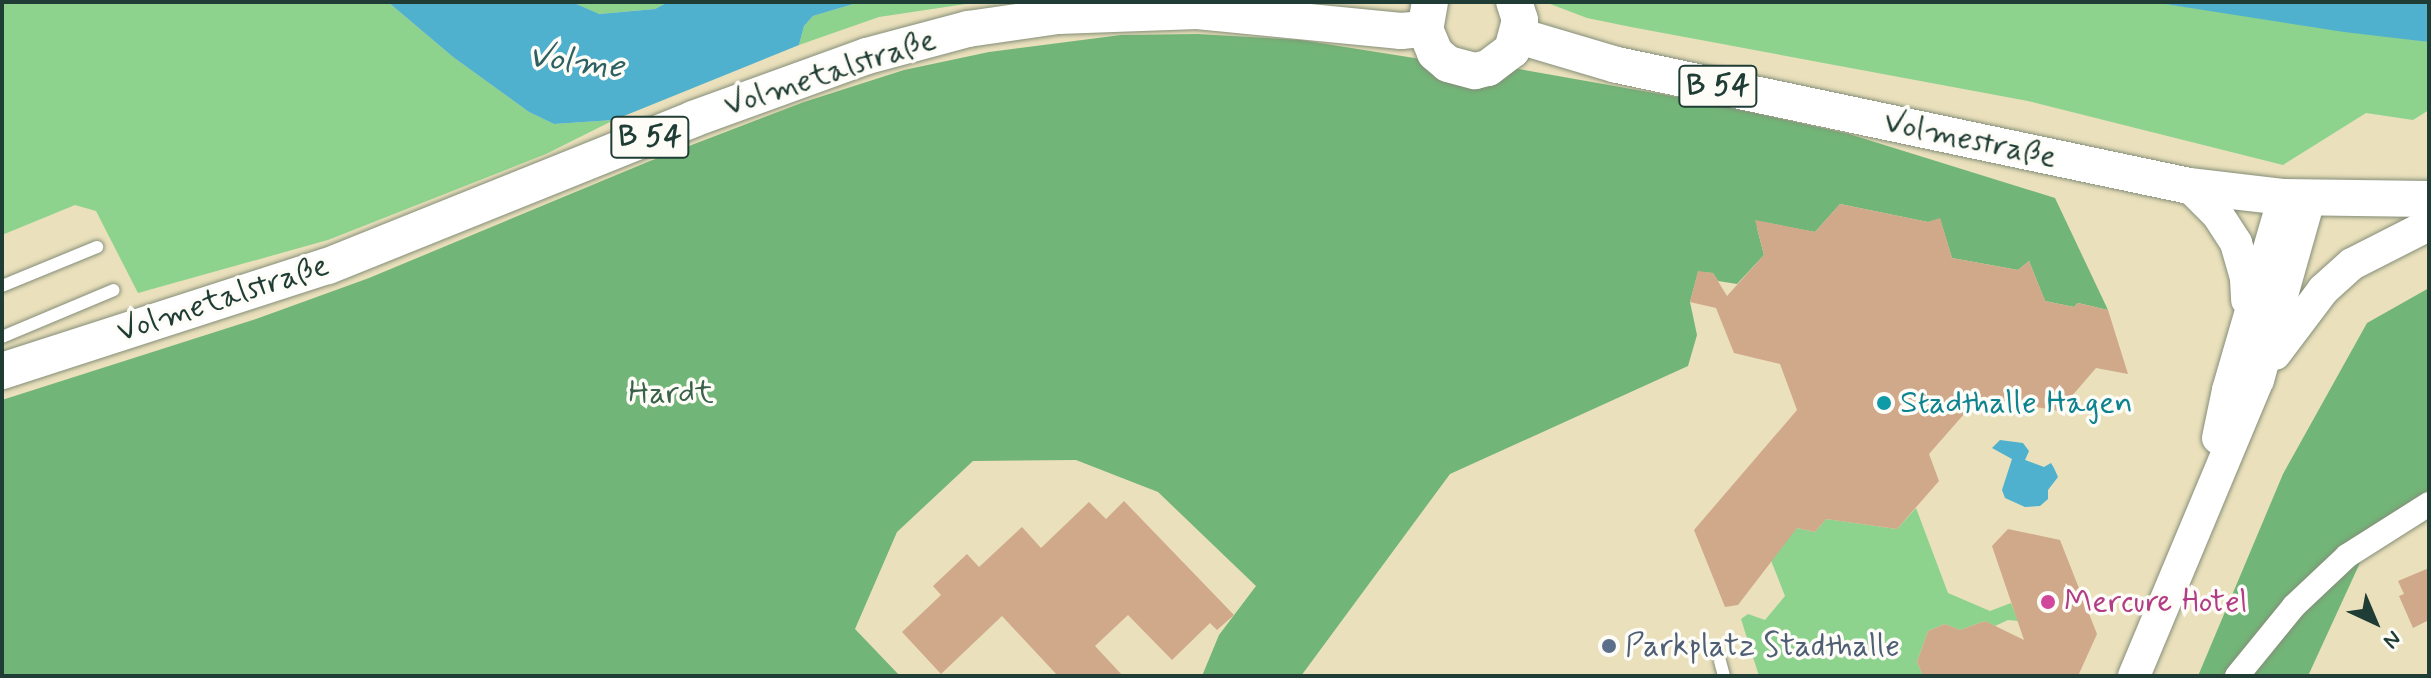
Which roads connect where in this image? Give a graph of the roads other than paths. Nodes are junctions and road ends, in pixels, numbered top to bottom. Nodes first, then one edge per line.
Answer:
1 (1428, 15) edge
2 (1516, 19) edge
3 (2189, 186) junction
4 (2297, 196) junction
5 (2429, 199) edge
6 (2429, 225) edge
7 (97, 247) dead end
8 (2, 286) edge
9 (114, 290) dead end
10 (2248, 318) junction
11 (2, 334) edge
12 (25, 349) edge
13 (2, 371) edge
14 (2258, 380) junction
15 (2429, 504) edge
16 (2204, 508) junction
17 (1720, 661) dead end
18 (1724, 676) edge
19 (2134, 676) edge
20 (2237, 676) edge

1 - 2 main road, B 54
1 - 12 main road, Volmetalstraße / B 54
2 - 3 main road, Volmestraße / B 54
3 - 4 main road, Volmestraße / B 54
3 - 10 main road
4 - 5 main road, Volmestraße / B 54
4 - 10 main road
4 - 14 main road
6 - 14 main road
7 - 8 lane
9 - 11 lane, bridge
10 - 16 main road
11 - 12 lane
12 - 13 main road, Volmetalstraße / B 54
14 - 16 main road
15 - 20 street
16 - 19 main road
17 - 18 lane

